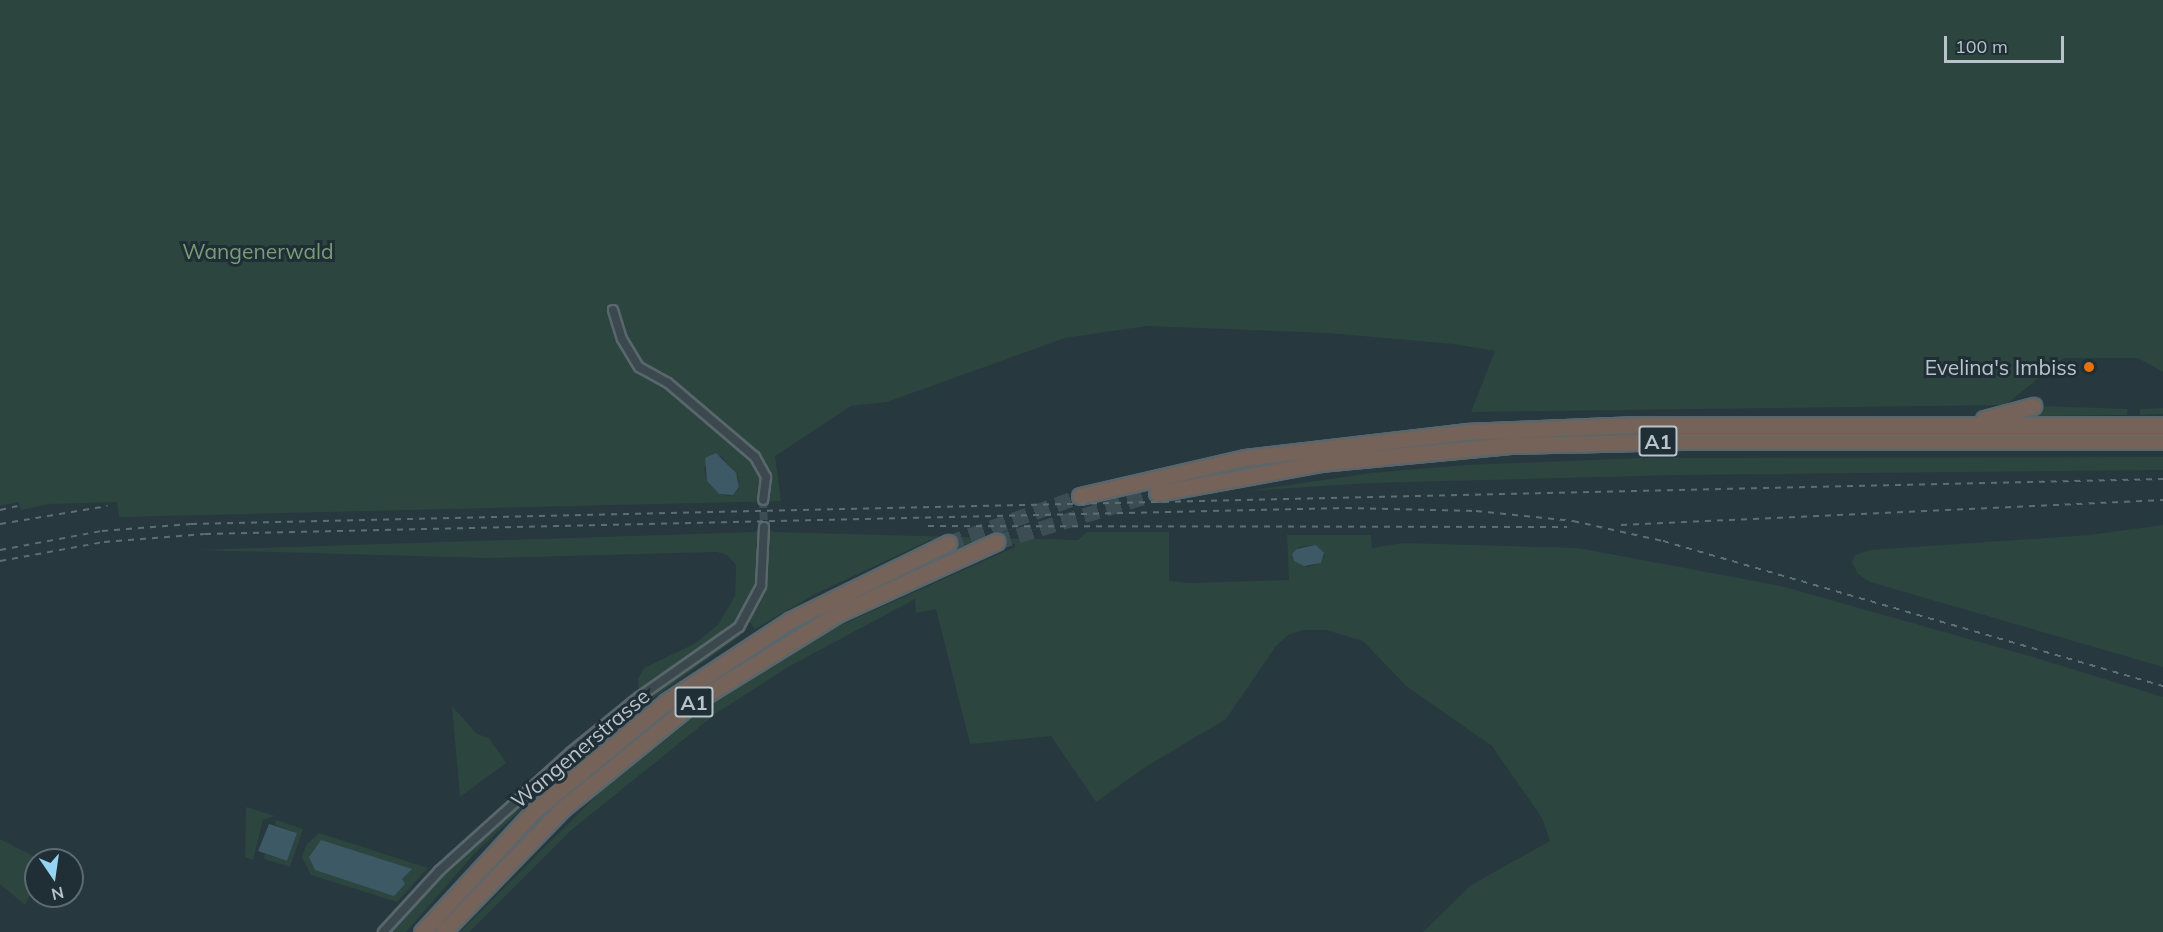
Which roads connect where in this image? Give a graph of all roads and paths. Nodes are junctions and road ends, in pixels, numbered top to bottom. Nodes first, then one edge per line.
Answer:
1 (613, 310) dead end
2 (2033, 406) dead end
3 (2163, 425) edge
4 (1949, 426) junction
5 (2163, 441) edge
6 (1157, 493) tunnel mouth
7 (1080, 496) tunnel mouth
8 (763, 500) tunnel mouth
9 (764, 527) tunnel mouth
10 (996, 542) tunnel mouth
11 (948, 543) tunnel mouth
12 (383, 932) edge
13 (422, 932) edge
14 (443, 932) edge

1 - 8 street
2 - 4 highway, A1
3 - 4 highway, A1
4 - 7 highway, A1
5 - 6 highway, A1
9 - 12 street, Wangenerstrasse
10 - 14 highway, A1
11 - 13 highway, A1

